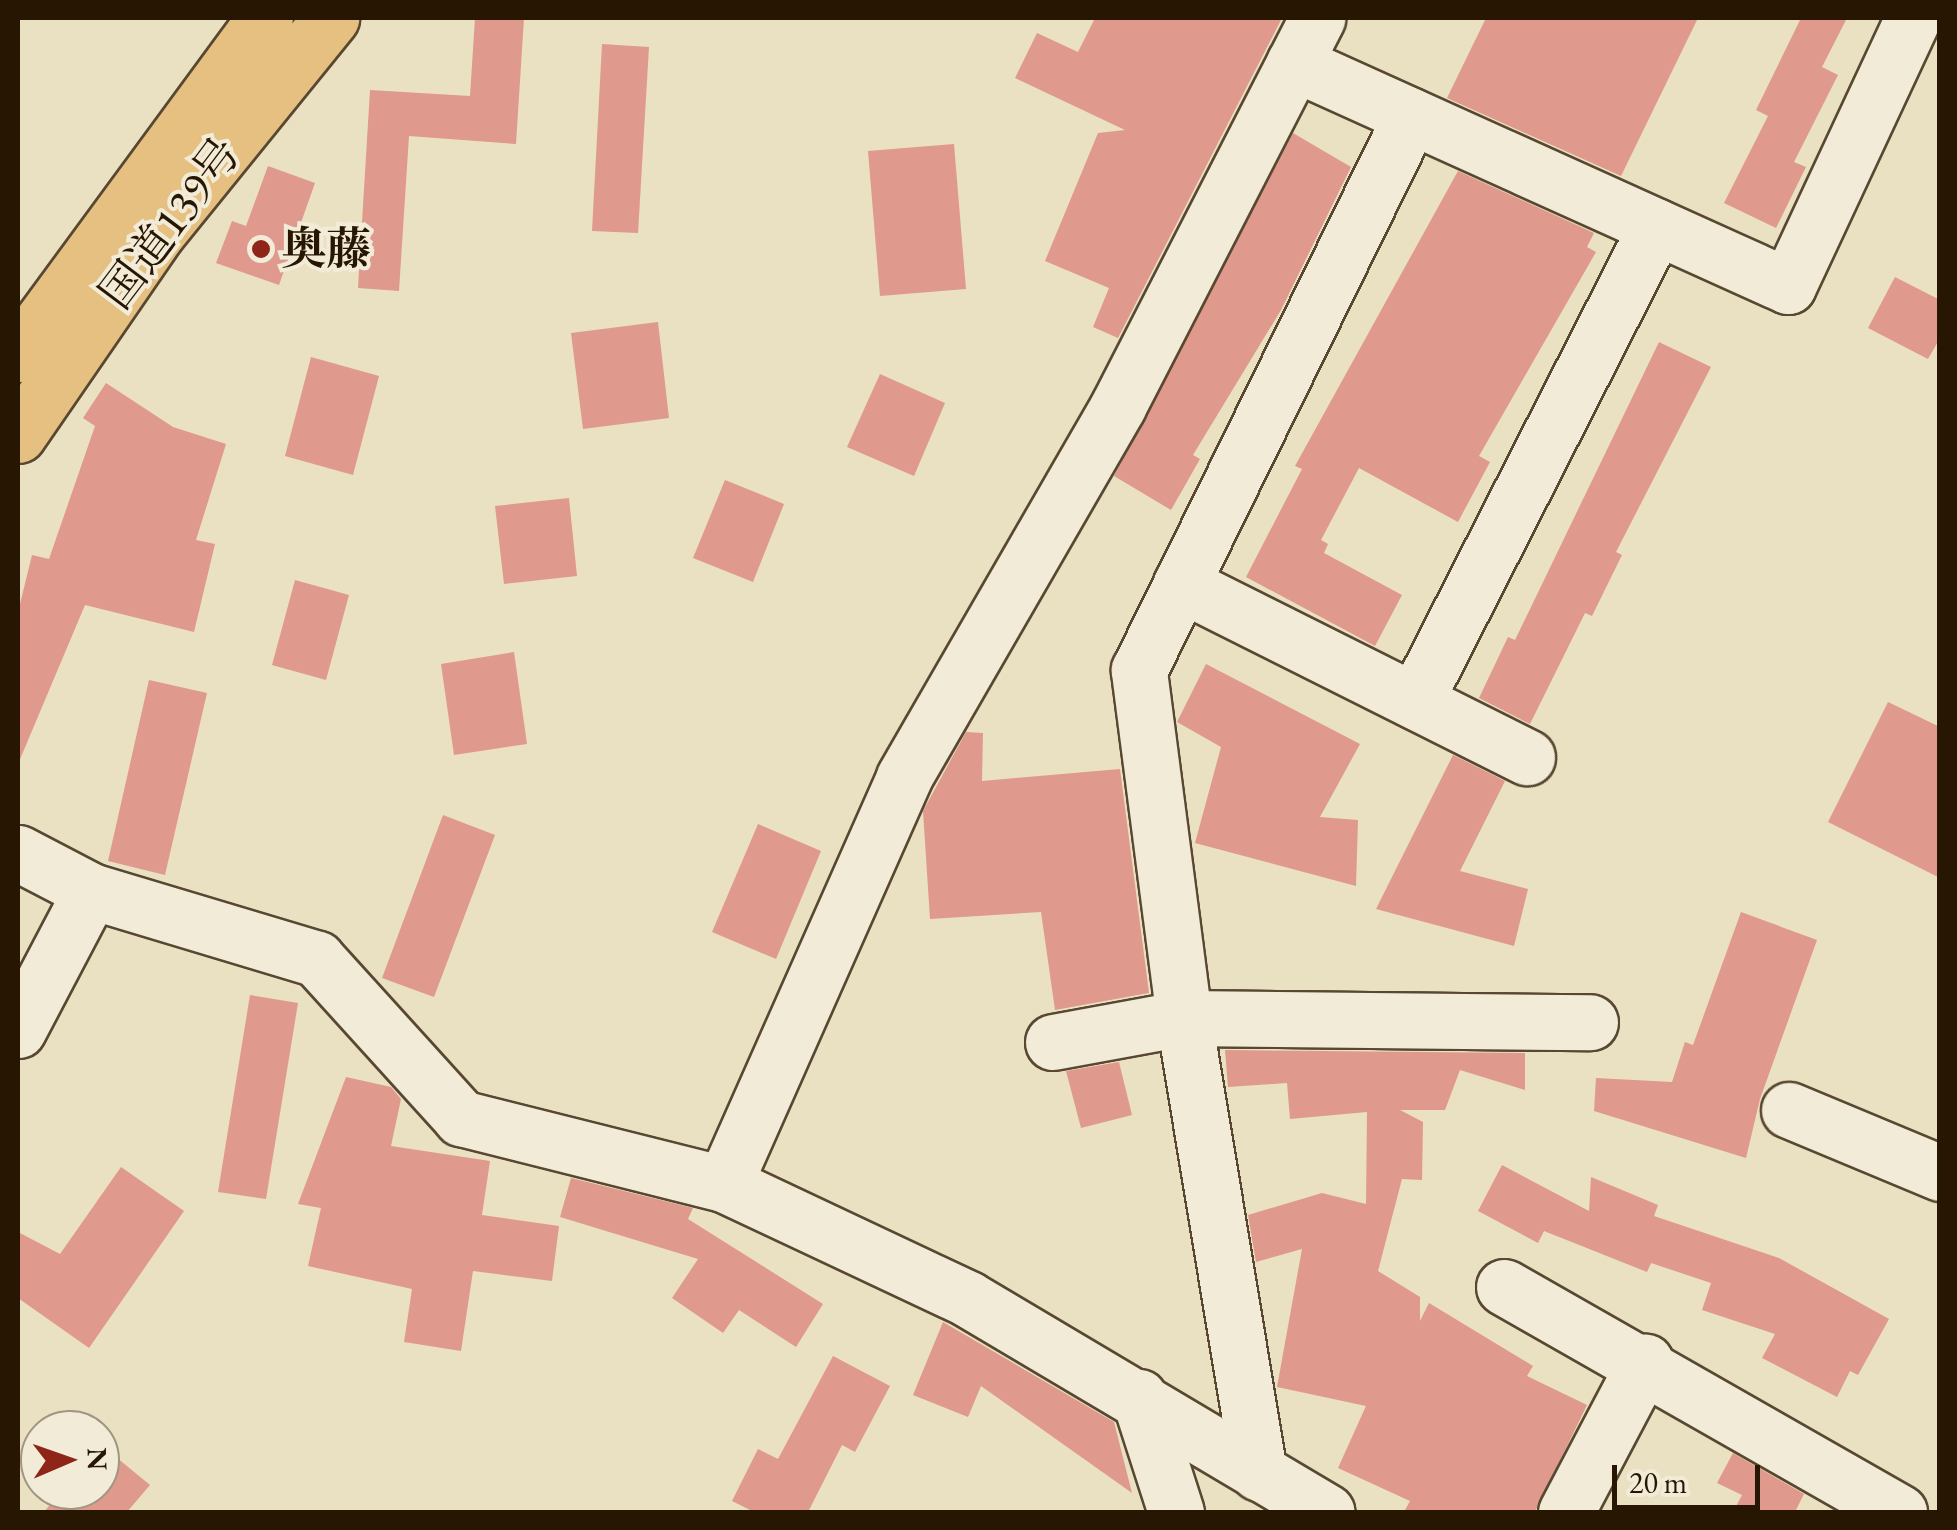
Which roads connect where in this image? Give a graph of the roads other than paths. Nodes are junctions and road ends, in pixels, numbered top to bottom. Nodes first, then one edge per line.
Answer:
1 (264, 18) edge
2 (331, 18) edge
3 (1913, 18) edge
4 (1305, 40) edge
5 (1411, 116) junction
6 (1656, 226) junction
7 (18, 354) edge
8 (18, 434) edge
9 (1182, 584) junction
10 (1414, 701) junction
11 (1527, 757) dead end
12 (18, 853) edge
13 (91, 891) junction
14 (1184, 1018) junction
15 (1590, 1022) dead end
16 (18, 1030) edge
17 (1053, 1042) dead end
18 (1789, 1110) dead end
19 (1940, 1173) edge
20 (724, 1184) junction
21 (1504, 1287) dead end
22 (1645, 1362) junction
23 (1139, 1398) junction
24 (1259, 1473) junction
25 (1176, 1512) edge
26 (1327, 1512) edge
27 (1566, 1512) edge
28 (1900, 1512) edge

1 - 7 highway, 国道139号
2 - 8 highway, 国道139号
3 - 6 street
4 - 5 street
4 - 20 street
5 - 6 street
5 - 9 street
6 - 10 street
9 - 10 street
9 - 14 street
10 - 11 street
12 - 13 street
13 - 16 street
13 - 20 street
14 - 15 street
14 - 17 street
14 - 24 street
18 - 19 street
20 - 23 street
21 - 22 street
22 - 27 street
22 - 28 street
23 - 24 street
23 - 25 street
24 - 26 street

